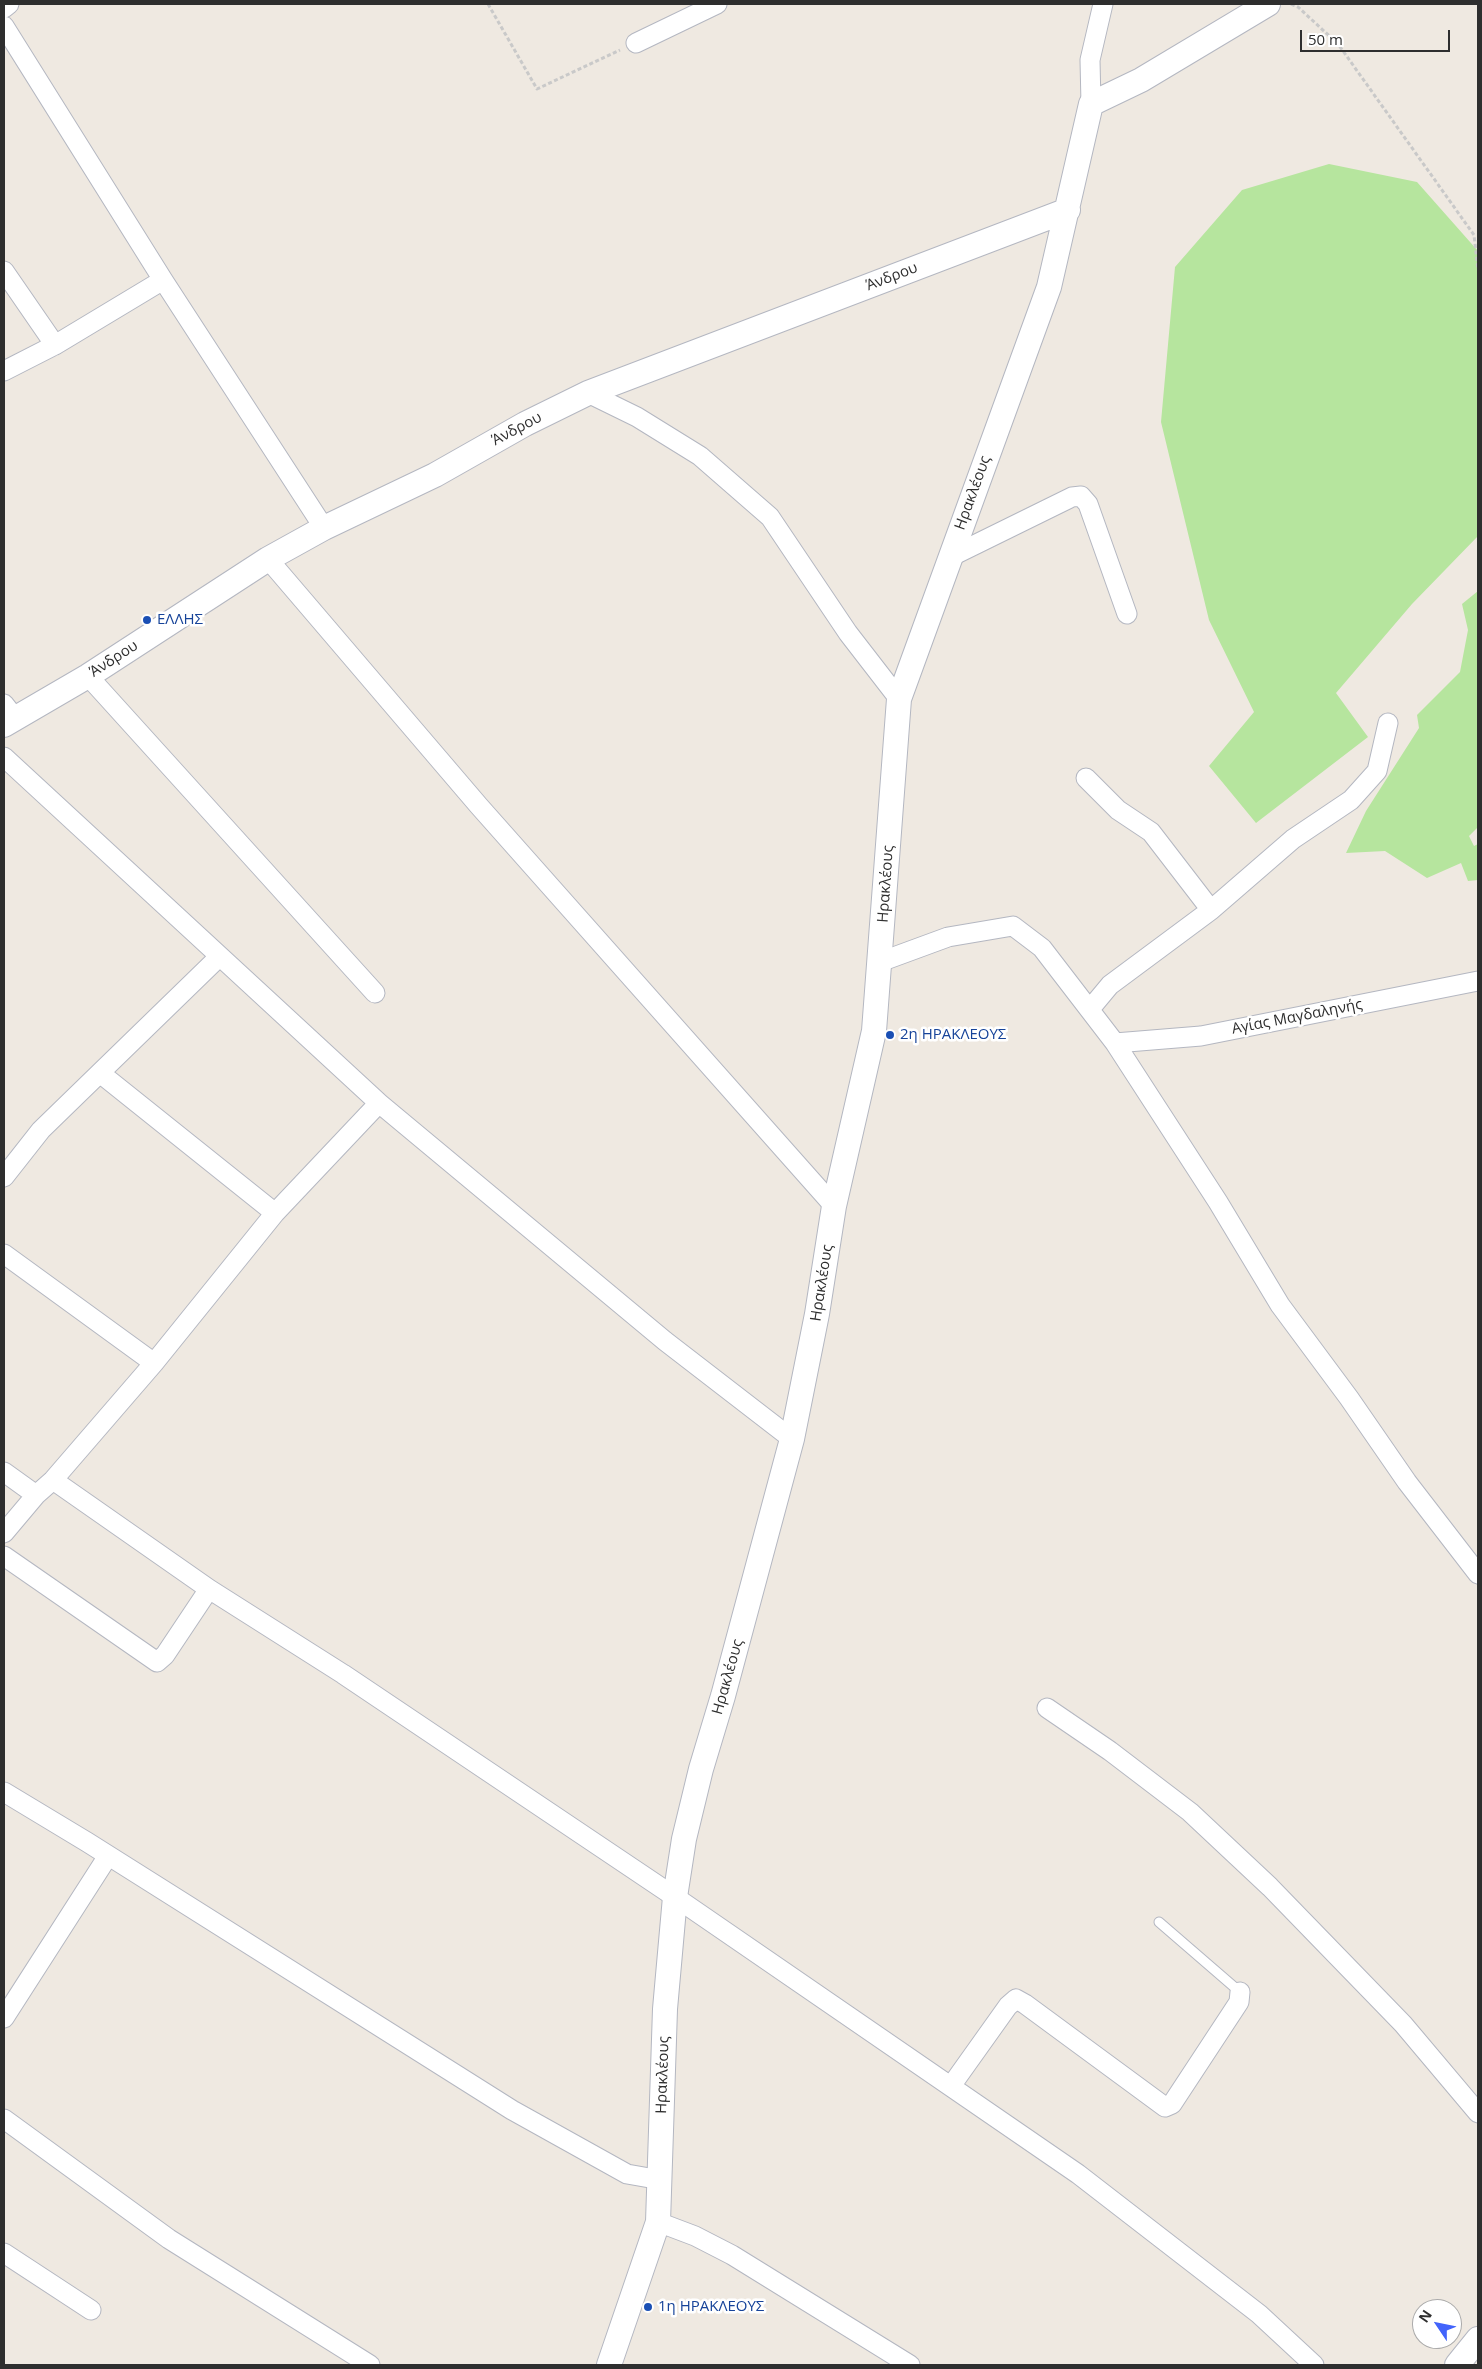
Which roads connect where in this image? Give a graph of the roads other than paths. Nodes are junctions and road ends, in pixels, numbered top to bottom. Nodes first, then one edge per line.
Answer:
1 (10, 4) edge
2 (717, 4) edge
3 (1104, 4) edge
4 (1268, 4) edge
5 (4, 8) edge
6 (4, 26) edge
7 (636, 43) road end
8 (1091, 104) junction
9 (1068, 210) junction
10 (4, 271) edge
11 (163, 280) junction
12 (54, 345) junction
13 (4, 371) edge
14 (588, 393) junction
15 (324, 528) junction
16 (950, 557) junction
17 (268, 559) junction
18 (1127, 614) dead end
19 (88, 676) junction
20 (899, 699) junction
21 (7, 715) edge
22 (1388, 723) dead end
23 (4, 757) edge
24 (1086, 778) dead end
25 (1211, 910) junction
26 (219, 958) junction
27 (880, 962) junction
28 (1478, 981) edge
29 (375, 994) dead end
30 (1090, 1008) junction
31 (1115, 1043) junction
32 (100, 1072) junction
33 (378, 1103) junction
34 (4, 1177) edge
35 (834, 1206) junction
36 (275, 1213) junction
37 (4, 1254) edge
38 (154, 1363) junction
39 (792, 1439) junction
40 (4, 1472) edge
41 (53, 1480) junction
42 (36, 1495) junction
43 (4, 1532) edge
44 (4, 1556) edge
45 (1478, 1574) edge
46 (208, 1589) junction
47 (1047, 1708) dead end
48 (4, 1792) edge
49 (108, 1856) junction
50 (675, 1897) junction
51 (1159, 1922) dead end
52 (1240, 1992) joint
53 (4, 2016) edge
54 (951, 2086) junction
55 (1478, 2113) edge
56 (4, 2119) edge
57 (660, 2180) junction
58 (658, 2222) junction
59 (4, 2253) edge
60 (91, 2310) dead end
61 (1478, 2339) edge
62 (370, 2365) edge
63 (609, 2365) edge
64 (910, 2365) edge
65 (1314, 2365) edge
66 (1457, 2365) edge

1 - 5 street
2 - 7 street
3 - 8 street
4 - 8 street
6 - 11 street
8 - 9 street, Ηρακλέους
9 - 14 street, Άνδρου
9 - 16 street, Ηρακλέους
10 - 12 street
11 - 12 street
11 - 15 street
12 - 13 street
14 - 15 street, Άνδρου
14 - 20 street
15 - 17 street, Άνδρου
16 - 18 street
16 - 20 street, Ηρακλέους
17 - 19 street, Άνδρου
17 - 35 street
19 - 21 street, Άνδρου
19 - 29 street
20 - 27 street, Ηρακλέους
22 - 25 street
23 - 26 street
24 - 25 street
25 - 30 street
26 - 32 street
26 - 33 street
27 - 30 street
27 - 35 street, Ηρακλέους
28 - 31 street, Αγίας Μαγδαληνής
30 - 31 street
31 - 45 street
32 - 34 street
32 - 36 street
33 - 36 street
33 - 39 street
35 - 39 street, Ηρακλέους
36 - 38 street
37 - 38 street
38 - 41 street
39 - 50 street, Ηρακλέους
40 - 42 street
41 - 42 street
41 - 46 street
42 - 43 street
44 - 46 street
46 - 50 street
47 - 55 street
48 - 49 street
49 - 53 street
49 - 57 street
50 - 54 street
50 - 57 street, Ηρακλέους
51 - 52 lane
52 - 54 street
54 - 65 street
56 - 62 street
57 - 58 street, Ηρακλέους
58 - 63 street, Ηρακλέους
58 - 64 street
59 - 60 street
61 - 66 street

